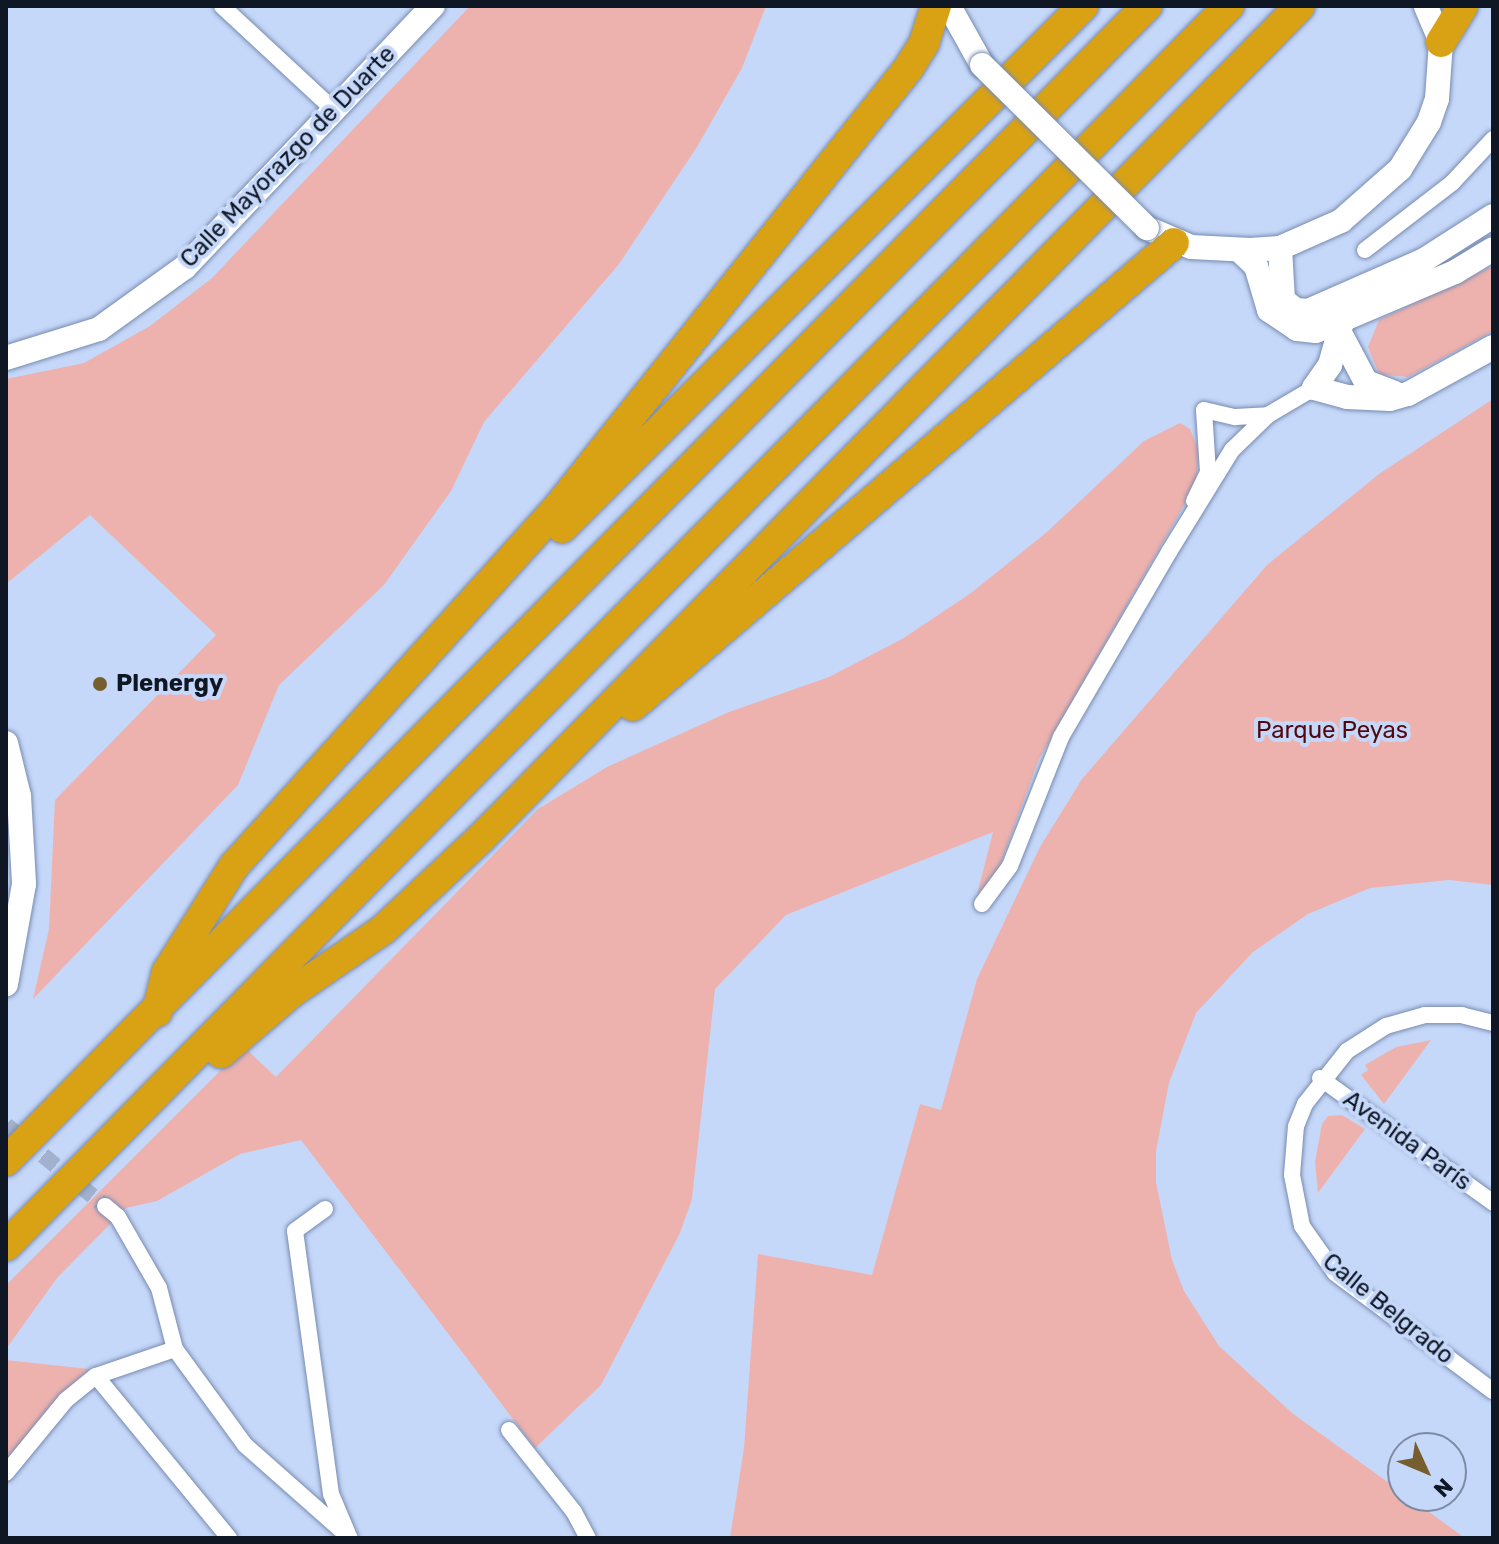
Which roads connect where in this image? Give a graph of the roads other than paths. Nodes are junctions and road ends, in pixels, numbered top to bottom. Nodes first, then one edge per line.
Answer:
1 (222, 6) edge
2 (433, 6) edge
3 (936, 6) edge
4 (949, 6) edge
5 (1083, 6) edge
6 (1147, 6) edge
7 (1229, 6) edge
8 (1300, 6) edge
9 (1426, 6) edge
10 (1463, 6) edge
11 (1441, 42) junction
12 (334, 110) junction
13 (1493, 139) edge
14 (1493, 216) edge
15 (1174, 243) junction
16 (1280, 248) junction
17 (1493, 249) edge
18 (1239, 250) junction
19 (1365, 250) dead end
20 (1342, 329) junction
21 (1493, 347) edge
22 (6, 358) edge
23 (1314, 388) junction
24 (1408, 394) junction
25 (1268, 415) junction
26 (1169, 552) junction
27 (6, 743) edge
28 (336, 754) junction
29 (481, 838) junction
30 (982, 904) dead end
31 (6, 984) edge
32 (156, 1014) junction
33 (1493, 1023) edge
34 (1320, 1078) junction
35 (156, 1099) junction
36 (6, 1161) edge
37 (1493, 1203) edge
38 (105, 1206) tunnel mouth
39 (325, 1209) dead end
40 (6, 1246) edge
41 (175, 1349) junction
42 (96, 1376) junction
43 (1493, 1391) edge
44 (509, 1430) dead end
45 (6, 1473) edge
46 (229, 1538) edge
47 (350, 1538) edge
48 (588, 1538) edge

1 - 12 street
2 - 12 main road, Calle Mayorazgo de Duarte
3 - 28 highway
4 - 15 main road, bridge
5 - 28 highway
6 - 32 highway
7 - 35 highway
8 - 29 highway
9 - 11 main road
10 - 11 highway
11 - 16 main road
12 - 22 main road, Calle Mayorazgo de Duarte
13 - 19 street
14 - 16 main road
15 - 18 main road
15 - 29 highway
16 - 18 main road
17 - 20 main road
18 - 20 main road
20 - 23 main road
20 - 24 main road
21 - 24 main road
23 - 24 main road
23 - 25 street
25 - 26 street
25 - 26 street
26 - 30 street
27 - 31 main road
28 - 32 highway
29 - 35 highway
32 - 36 highway
33 - 34 street
34 - 37 street, Avenida París
34 - 43 street, Calle Belgrado
35 - 40 highway
38 - 41 street
39 - 47 street
41 - 42 street
41 - 47 street
42 - 45 street
42 - 46 street
44 - 48 street

